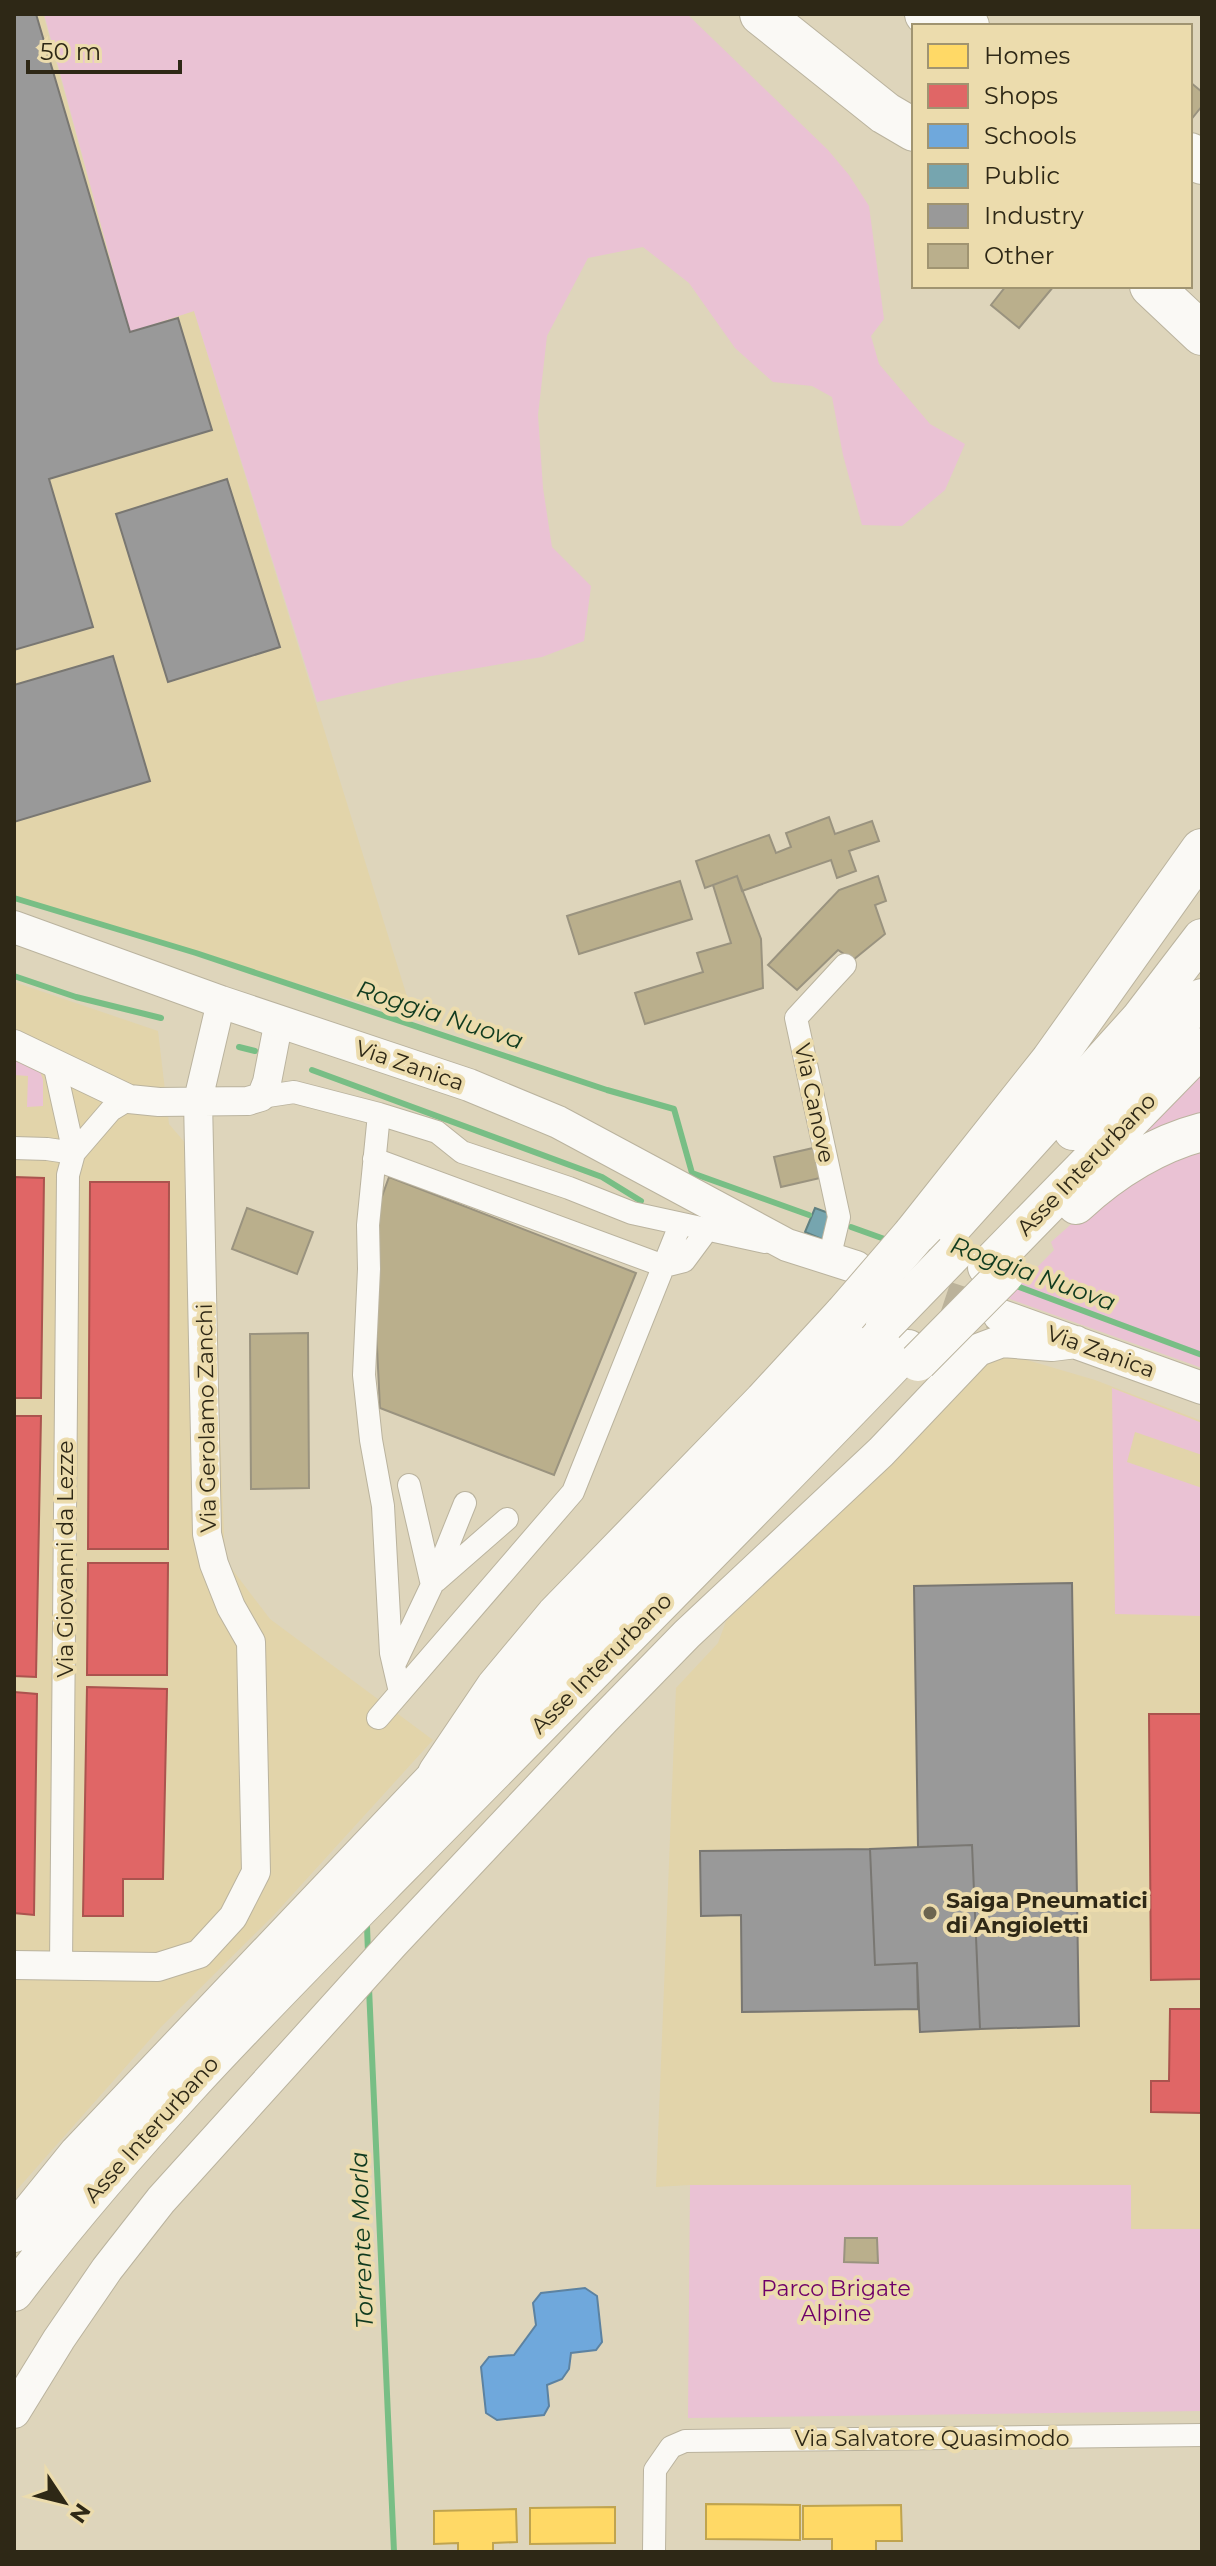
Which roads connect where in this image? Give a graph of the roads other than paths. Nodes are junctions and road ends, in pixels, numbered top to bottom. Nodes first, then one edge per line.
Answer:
1 (761, 14) edge
2 (926, 14) edge
3 (961, 24) edge
4 (912, 129) edge
5 (1153, 288) edge
6 (1202, 334) edge
7 (1202, 850) edge
8 (1202, 918) edge
9 (14, 927) edge
10 (1202, 938) edge
11 (845, 965) dead end
12 (1202, 998) edge
13 (221, 1002) junction
14 (279, 1020) junction
15 (14, 1044) edge
16 (1202, 1047) edge
17 (54, 1063) junction
18 (1088, 1079) junction
19 (261, 1097) junction
20 (129, 1099) junction
21 (198, 1100) junction
22 (379, 1114) junction
23 (1202, 1132) edge
24 (14, 1148) edge
25 (74, 1153) junction
26 (374, 1159) junction
27 (680, 1225) junction
28 (707, 1230) junction
29 (840, 1244) joint
30 (787, 1245) junction
31 (959, 1255) junction
32 (664, 1266) junction
33 (999, 1315) tunnel mouth
34 (885, 1333) junction
35 (1076, 1342) junction
36 (1202, 1388) edge
37 (409, 1485) dead end
38 (465, 1503) dead end
39 (507, 1519) dead end
40 (432, 1585) junction
41 (394, 1665) junction
42 (400, 1692) junction
43 (378, 1718) dead end
44 (439, 1774) junction
45 (14, 1965) edge
46 (61, 1965) junction
47 (269, 2000) junction
48 (14, 2233) edge
49 (14, 2292) edge
50 (14, 2319) edge
51 (14, 2412) edge
52 (1202, 2435) edge
53 (654, 2552) edge

1 - 4 highway
2 - 3 highway
5 - 6 highway
7 - 31 highway
8 - 18 highway
9 - 13 main road, Via Zanica
10 - 18 highway
11 - 29 street, Via Canove
12 - 31 highway, Asse Interurbano
13 - 14 main road, Via Zanica
13 - 21 street, Via Gerolamo Zanchi
14 - 19 street
14 - 30 main road, Via Zanica
15 - 17 street
16 - 31 highway, Asse Interurbano
17 - 20 street
17 - 25 street, Via Giovanni da Lezze
18 - 31 highway
19 - 21 street
19 - 22 street, Via Zanica
20 - 21 street
20 - 25 street
21 - 46 street, Via Gerolamo Zanchi
22 - 26 street
22 - 27 street, Via Zanica
23 - 31 highway
24 - 25 street
25 - 46 street, Via Giovanni da Lezze
26 - 32 street
26 - 41 street
27 - 28 street, Via Zanica
27 - 32 street
28 - 30 street, Via Zanica
28 - 32 street
29 - 30 main road, Via Zanica
31 - 34 highway, bridge
31 - 34 highway, Asse Interurbano
32 - 42 street
33 - 35 main road, Via Zanica
34 - 44 highway, Asse Interurbano
34 - 44 highway
34 - 47 highway, Asse Interurbano
35 - 36 main road, Via Zanica
35 - 51 main road
37 - 40 street
38 - 40 street
39 - 40 street
40 - 41 street
41 - 42 street
42 - 43 street
44 - 48 highway, Asse Interurbano
45 - 46 street, Via Gerolamo Zanchi
47 - 49 highway, Asse Interurbano
47 - 50 highway
52 - 53 street, Via Salvatore Quasimodo

